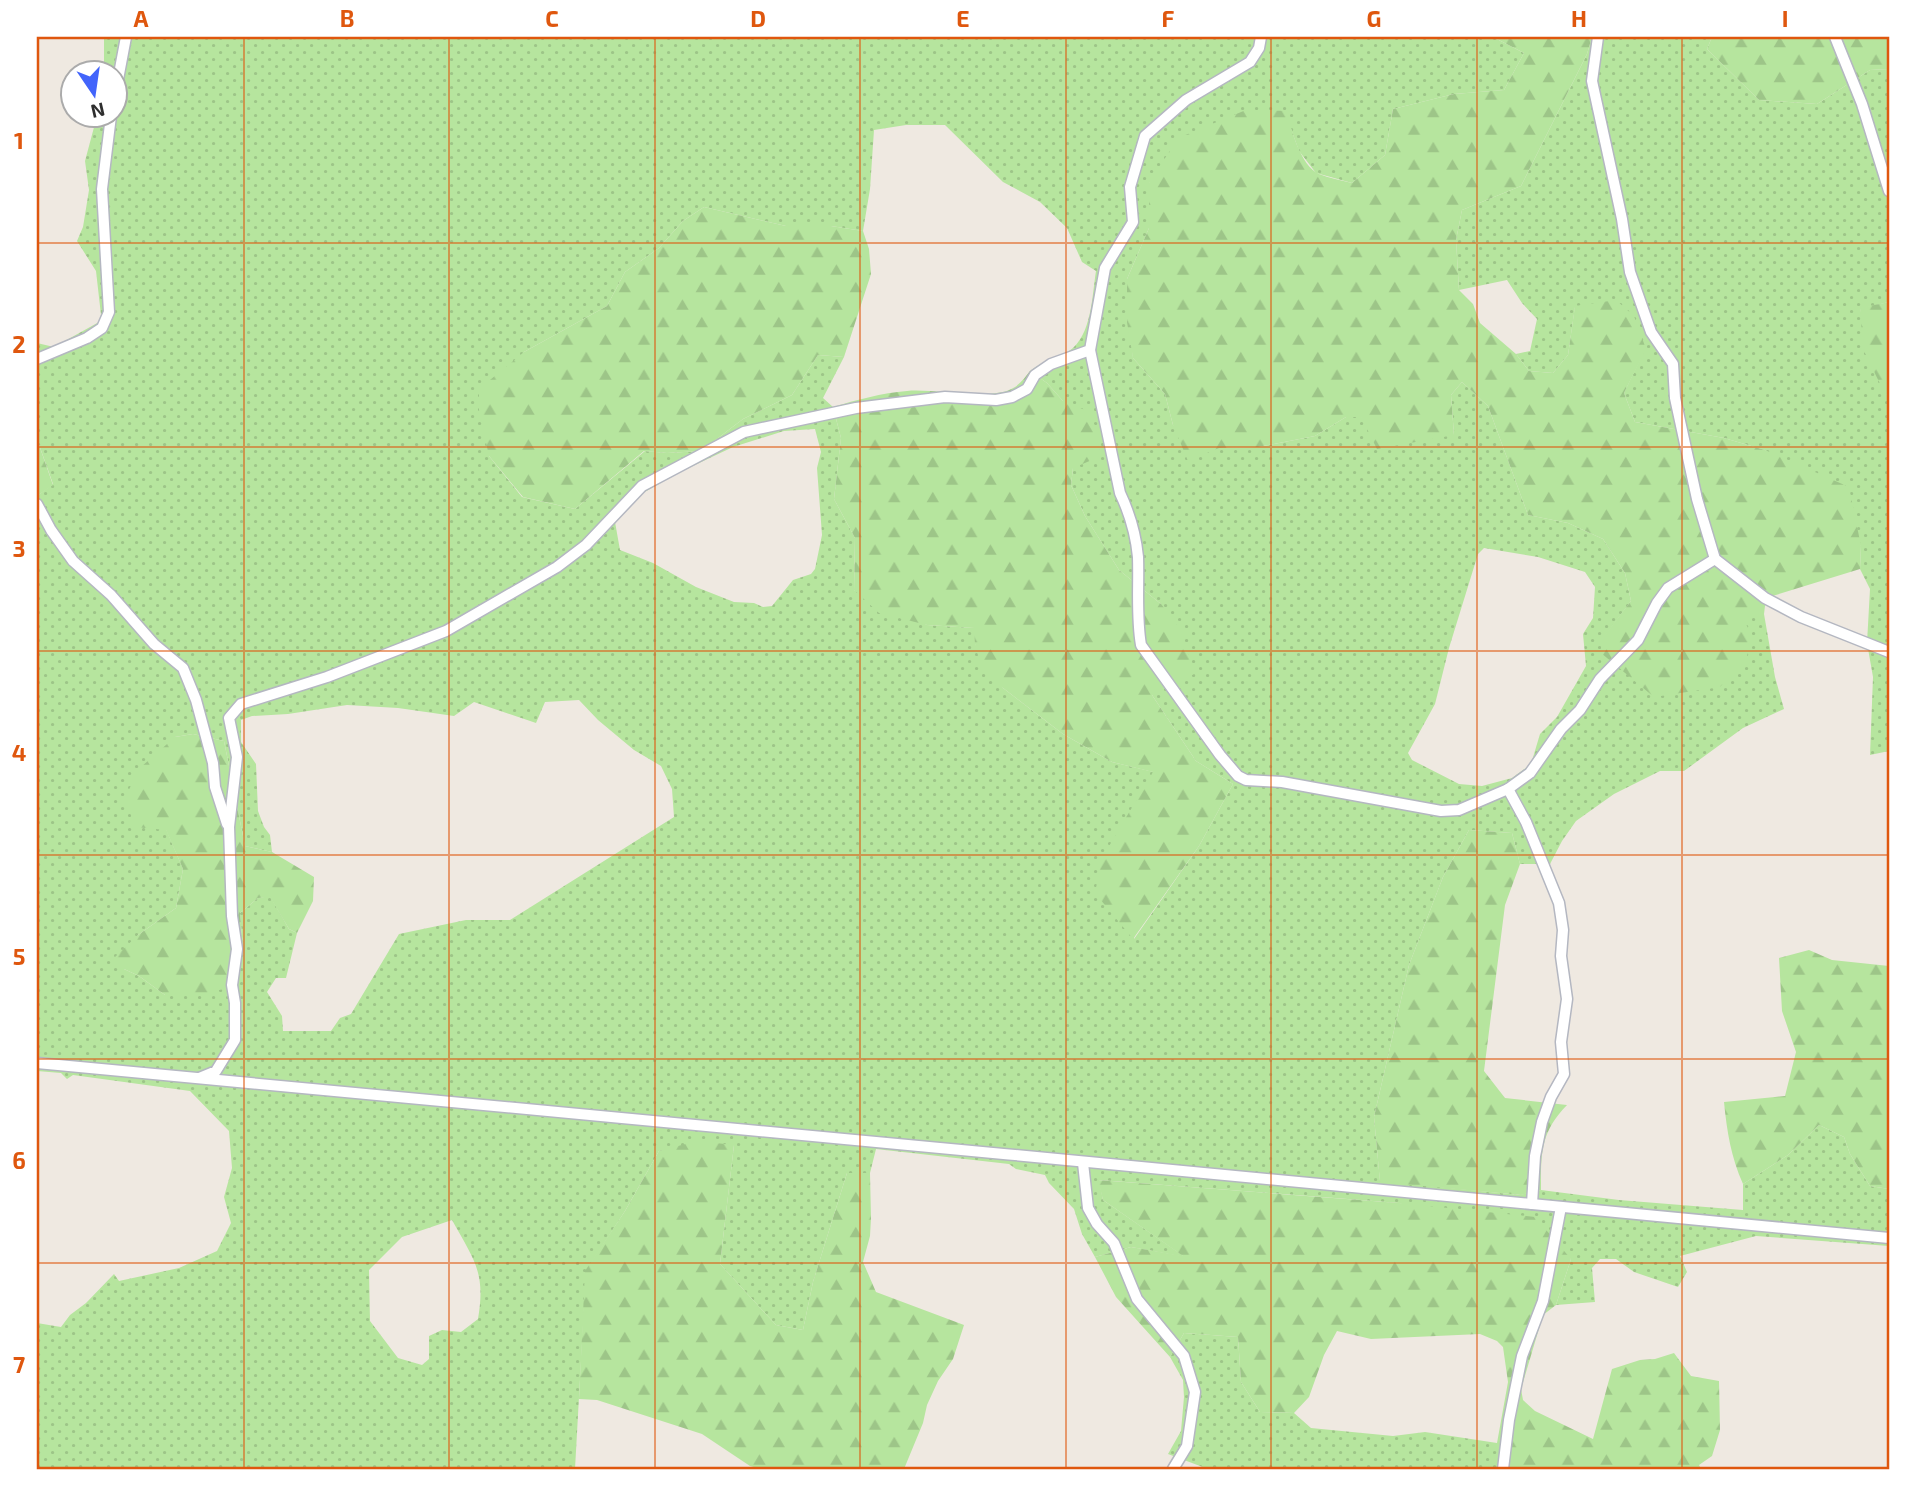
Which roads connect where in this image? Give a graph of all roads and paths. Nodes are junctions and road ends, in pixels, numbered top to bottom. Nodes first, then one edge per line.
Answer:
1 (126, 37) edge
2 (1261, 37) edge
3 (1598, 37) edge
4 (1835, 37) edge
5 (122, 60) edge
6 (109, 130) edge
7 (1889, 191) edge
8 (1090, 350) junction
9 (37, 359) edge
10 (37, 504) edge
11 (1715, 559) junction
12 (1889, 652) edge
13 (1508, 789) junction
14 (229, 827) junction
15 (37, 1063) edge
16 (199, 1078) junction
17 (1083, 1163) junction
18 (1532, 1204) junction
19 (1562, 1207) junction
20 (1889, 1238) edge
21 (1173, 1469) edge
22 (1503, 1469) edge

1 - 5 street
2 - 8 street
3 - 11 street
4 - 7 street
6 - 9 street
8 - 13 street
8 - 14 street
10 - 14 street
11 - 12 street
11 - 13 street
13 - 18 street
14 - 16 street
15 - 16 street
16 - 17 street
17 - 18 street
17 - 21 street
18 - 19 street
19 - 20 street
19 - 22 street

